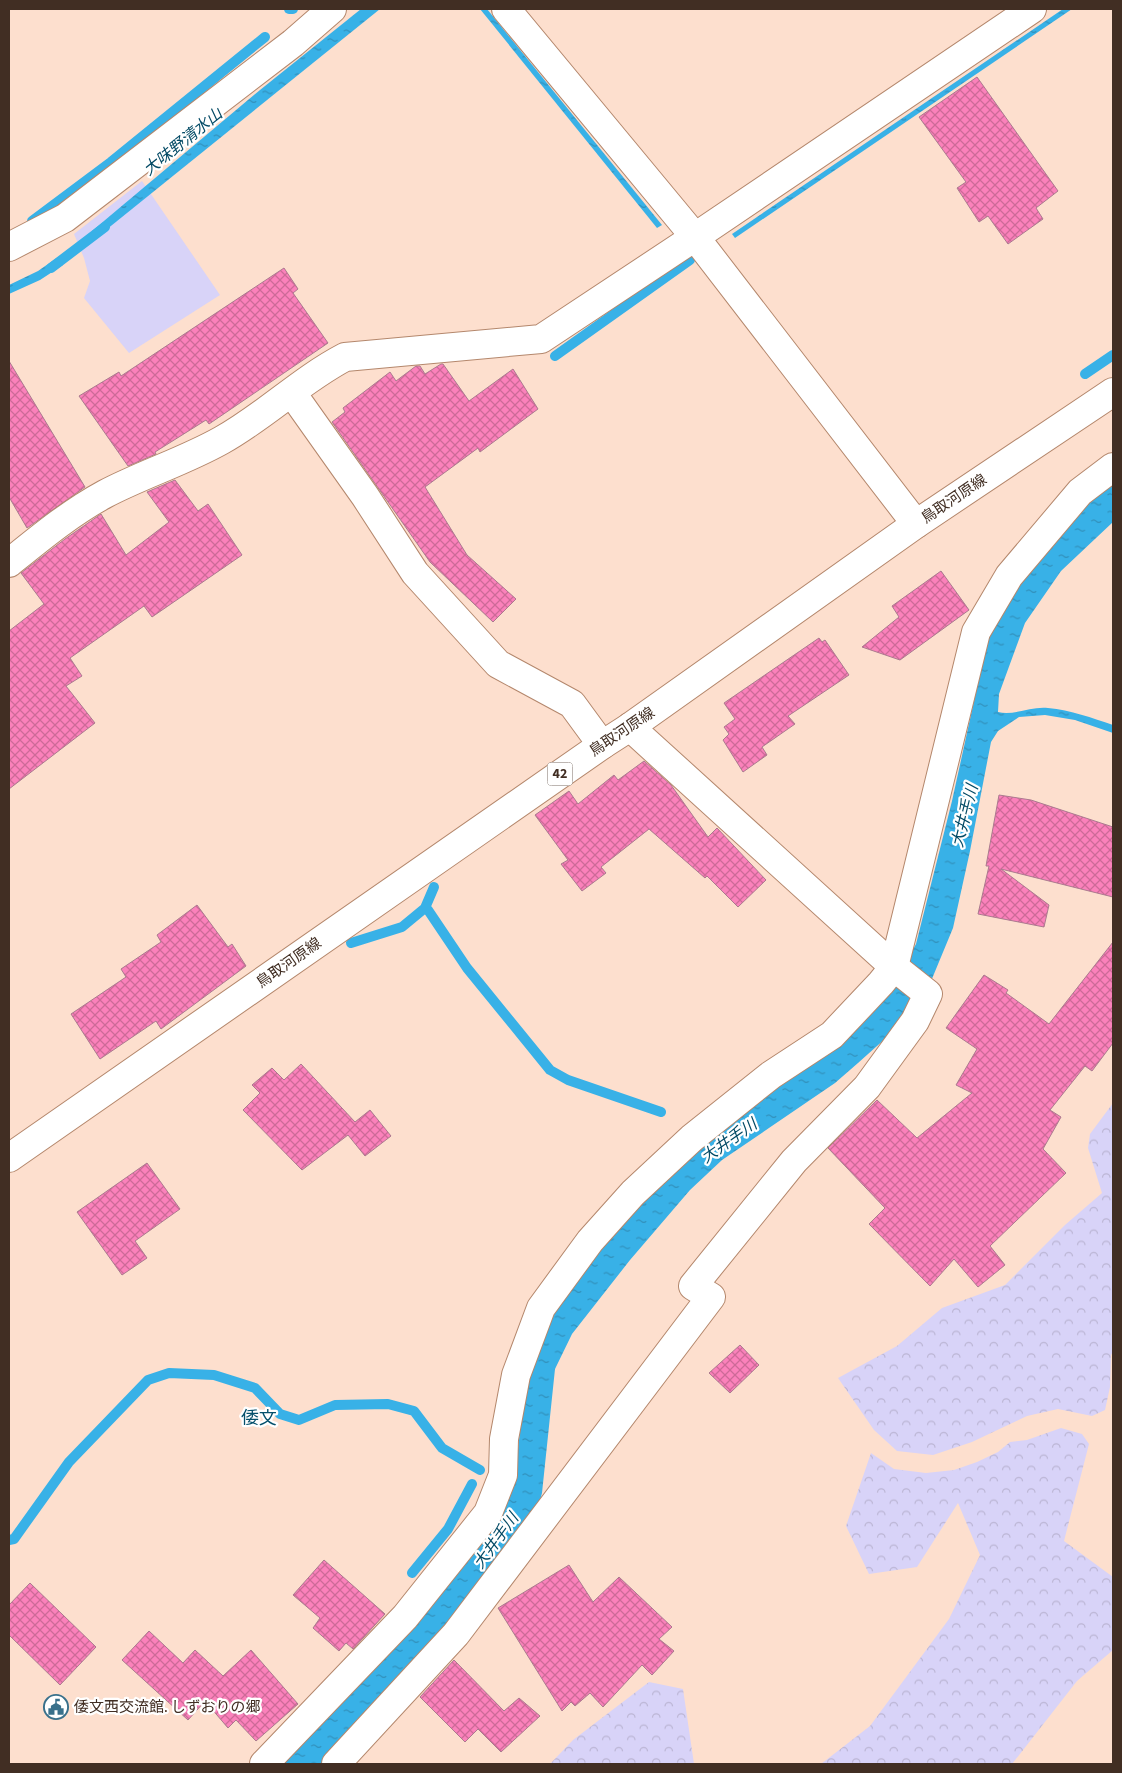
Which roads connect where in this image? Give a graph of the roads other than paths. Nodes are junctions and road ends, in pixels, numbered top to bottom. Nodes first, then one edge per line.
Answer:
1 (332, 9) edge
2 (506, 9) edge
3 (1032, 9) edge
4 (694, 238) junction
5 (9, 247) edge
6 (1113, 392) edge
7 (292, 393) junction
8 (1113, 467) edge
9 (916, 524) junction
10 (9, 563) edge
11 (630, 727) junction
12 (602, 745) junction
13 (894, 967) junction
14 (9, 1158) edge
15 (264, 1764) edge
16 (336, 1764) edge

1 - 5 street
2 - 4 street
3 - 4 street
4 - 7 street
4 - 9 street
6 - 9 street, 鳥取河原線 / 42
7 - 10 street
7 - 12 street
8 - 13 street
9 - 11 street, 鳥取河原線 / 42
11 - 12 street, 鳥取河原線 / 42
11 - 13 street
12 - 14 street, 鳥取河原線 / 42
13 - 15 street
13 - 16 street

